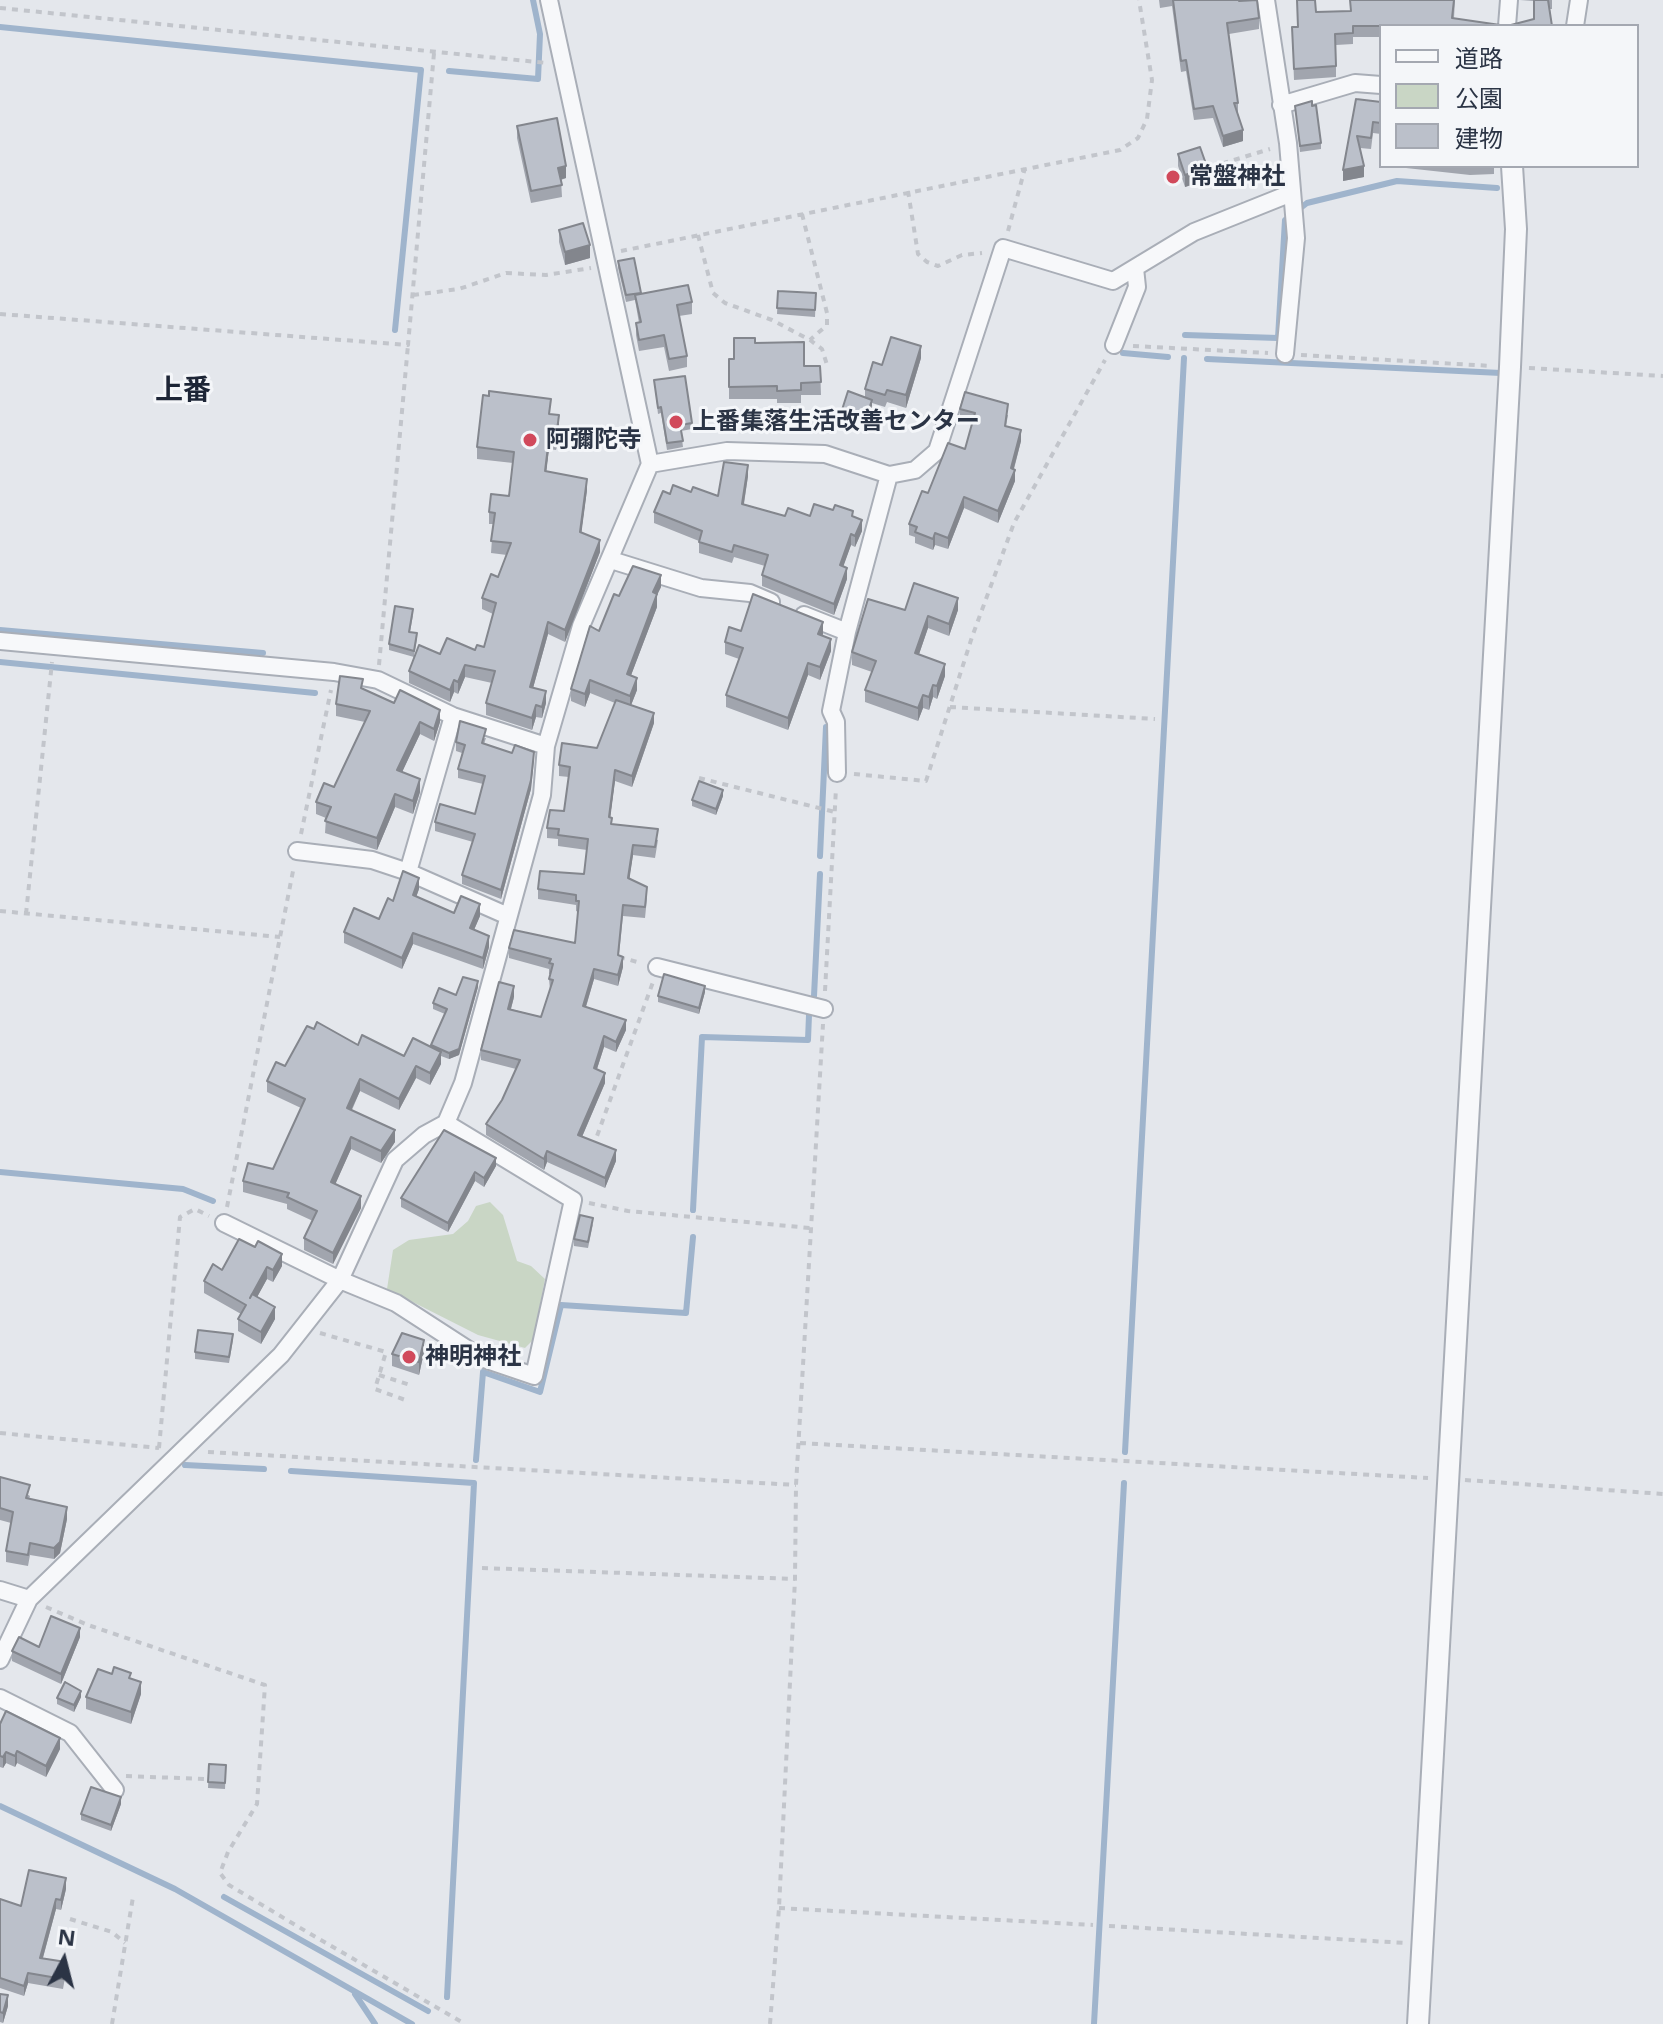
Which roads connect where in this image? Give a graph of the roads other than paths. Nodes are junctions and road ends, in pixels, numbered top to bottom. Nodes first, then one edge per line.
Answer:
1 (549, 0) edge
2 (1266, 0) edge
3 (1509, 0) edge
4 (1579, 0) edge
5 (1507, 24) edge
6 (1575, 24) edge
7 (1379, 85) edge
8 (1281, 105) junction
9 (1512, 168) edge
10 (1289, 194) junction
11 (1135, 268) junction
12 (1114, 345) road end
13 (1285, 354) road end
14 (650, 464) junction
15 (889, 475) junction
16 (611, 560) junction
17 (847, 632) junction
18 (0, 641) edge
19 (453, 716) junction
20 (546, 746) junction
21 (837, 773) road end
22 (297, 851) road end
23 (408, 872) junction
24 (508, 916) junction
25 (657, 967) road end
26 (824, 1009) road end
27 (446, 1123) junction
28 (224, 1223) road end
29 (340, 1280) junction
30 (0, 1590) edge
31 (29, 1599) junction
32 (0, 1660) edge
33 (0, 1698) edge
34 (115, 1790) dead end
35 (1418, 2024) edge

1 - 14 street
2 - 8 street
3 - 5 street
4 - 6 street
7 - 8 street
8 - 10 street
9 - 35 street
10 - 11 street
10 - 13 street
11 - 12 street
11 - 15 street
14 - 15 street
14 - 16 street
15 - 17 street
16 - 17 street
16 - 20 street
17 - 21 street
18 - 19 street
19 - 20 street
19 - 23 street
20 - 24 street
22 - 23 street
23 - 24 street
24 - 27 street
25 - 26 street
27 - 29 street
27 - 29 street
28 - 29 street
29 - 31 street
30 - 31 street
31 - 32 street
33 - 34 street

